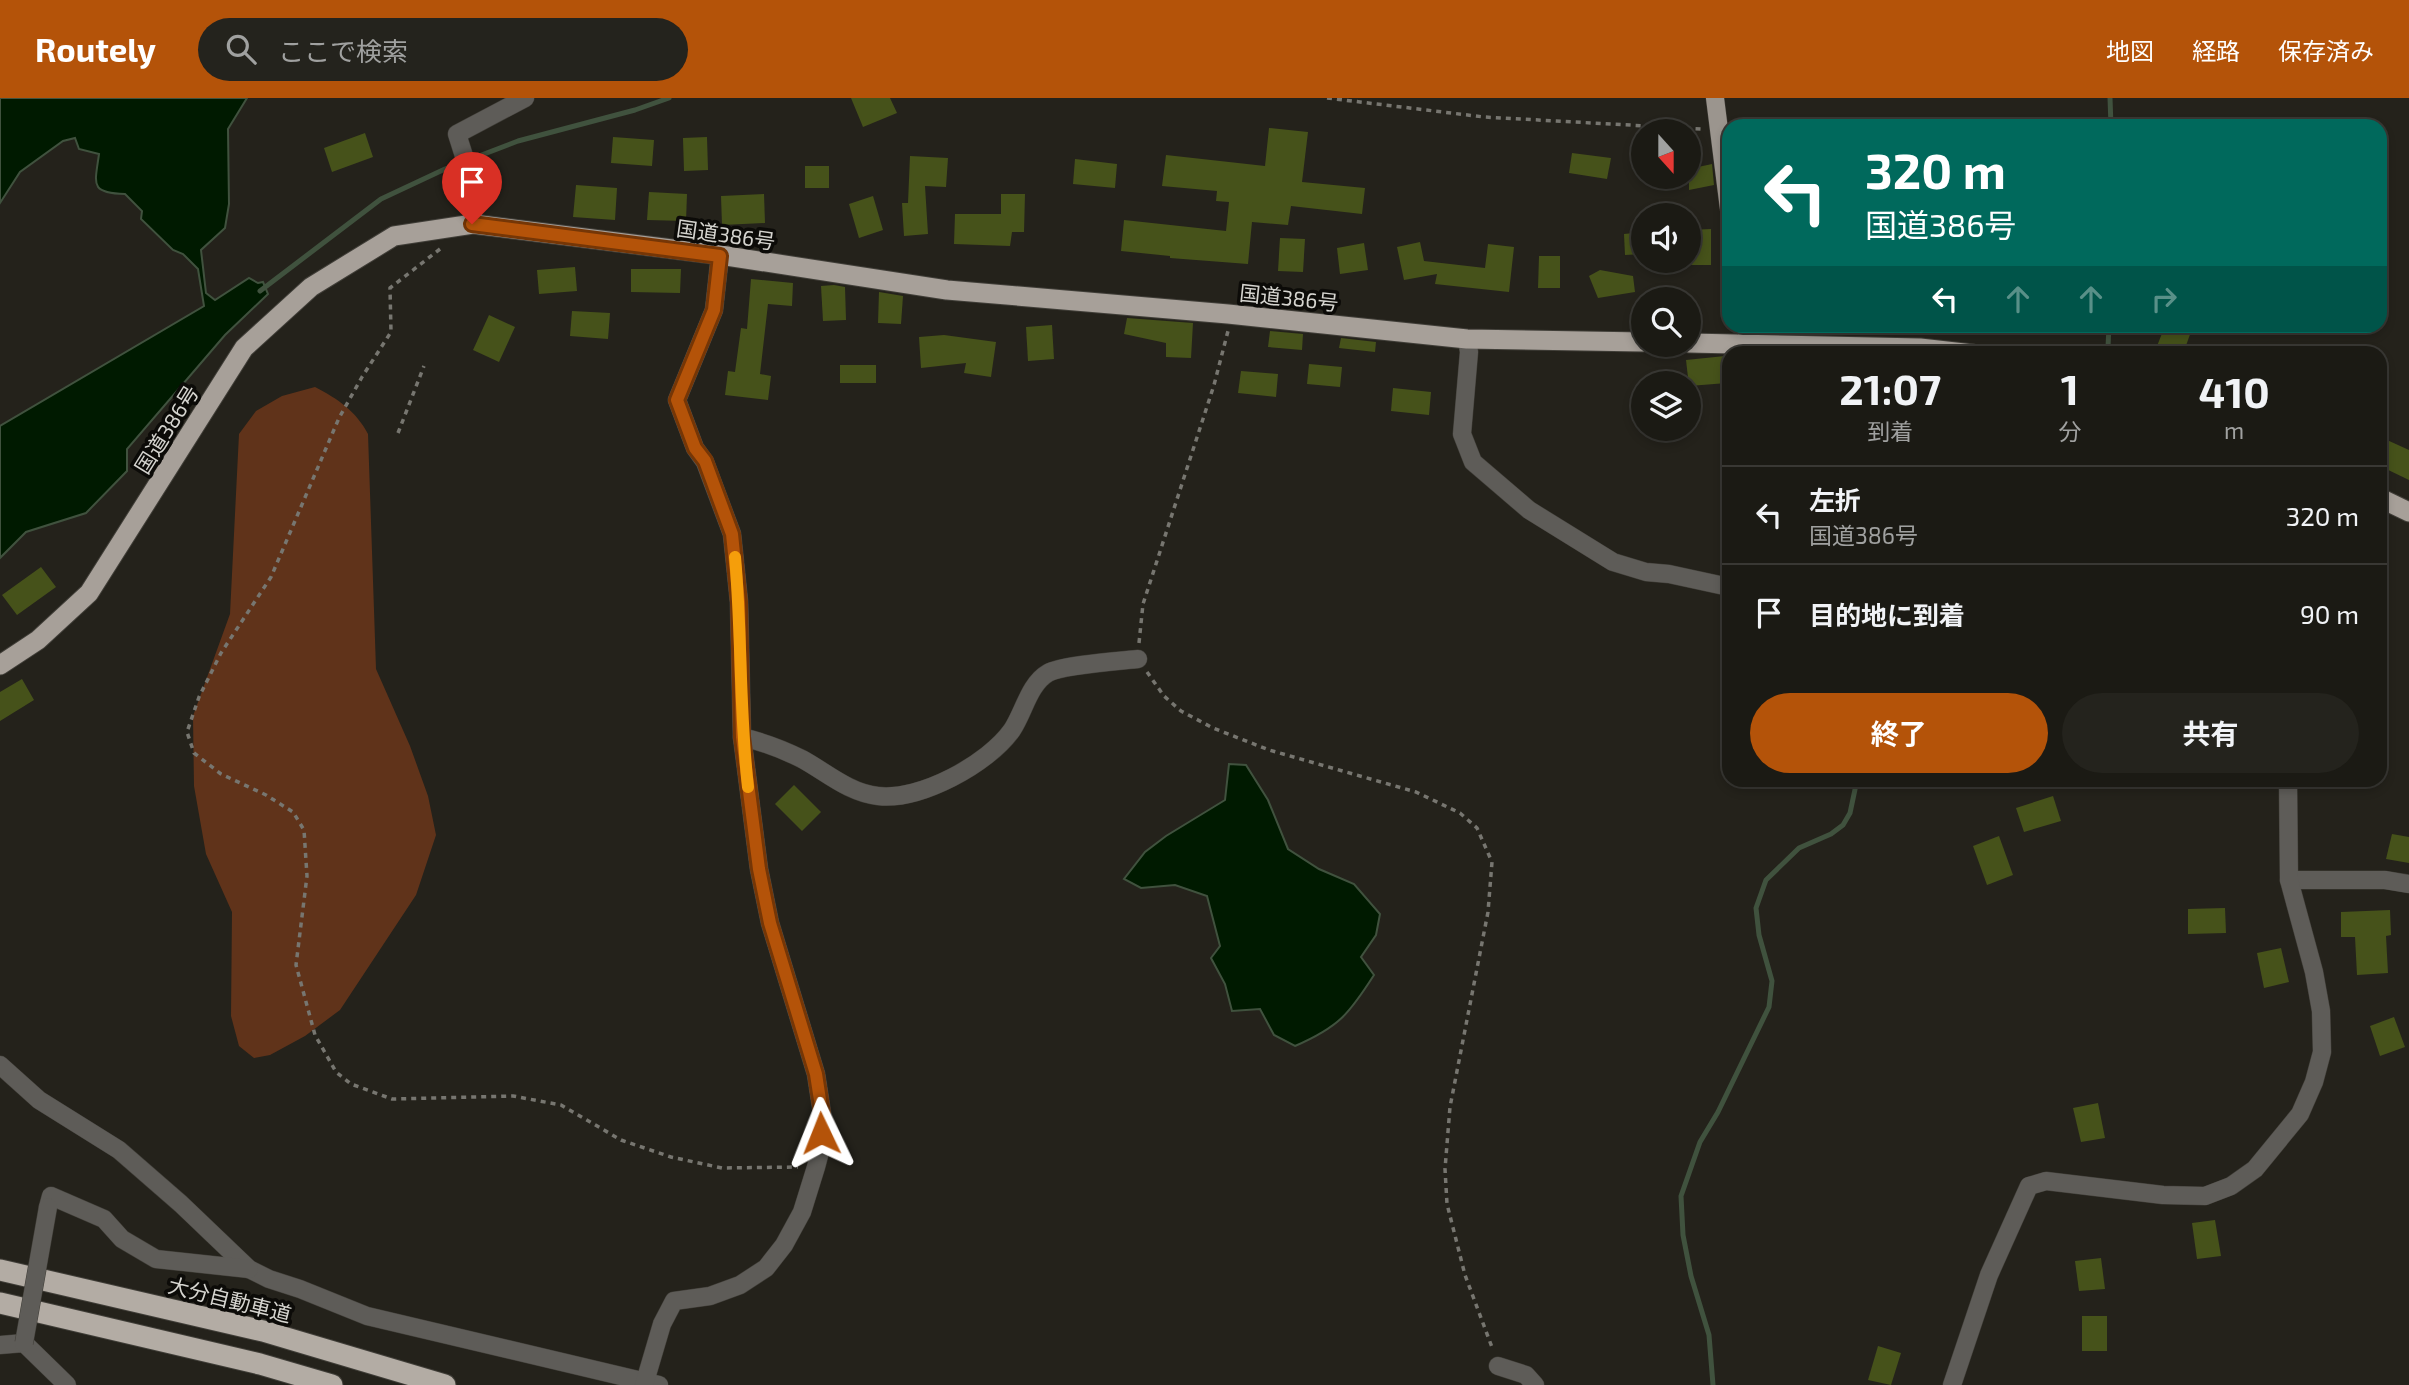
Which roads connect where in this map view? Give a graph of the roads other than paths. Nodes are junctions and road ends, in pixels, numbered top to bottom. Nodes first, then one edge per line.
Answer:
1 (525, 98) edge
2 (1715, 98) edge
3 (1722, 163) edge
4 (472, 224) junction
5 (720, 256) junction
6 (1747, 335) edge
7 (1467, 339) junction
8 (1701, 341) edge
9 (1631, 342) edge
10 (1893, 346) edge
11 (2387, 501) edge
12 (2409, 512) edge
13 (1722, 585) edge
14 (1138, 659) road end
15 (0, 665) edge
16 (742, 737) junction
17 (2288, 787) edge
18 (2290, 880) junction
19 (2409, 884) edge
20 (0, 1065) edge
21 (249, 1269) junction
22 (0, 1270) edge
23 (0, 1303) edge
24 (24, 1343) junction
25 (0, 1346) edge
26 (1498, 1366) road end
27 (650, 1384) edge
28 (67, 1385) edge
29 (332, 1385) edge
30 (445, 1385) edge
31 (1535, 1385) edge
32 (1952, 1385) edge

1 - 4 street
2 - 3 main road
4 - 5 highway, 国道386号
4 - 15 highway, 国道386号
5 - 7 highway, 国道386号
5 - 16 street
6 - 8 highway
6 - 10 highway
7 - 9 highway, 国道386号
7 - 13 street
11 - 12 highway
14 - 16 street
16 - 27 street
17 - 18 street
18 - 19 street
18 - 32 street
20 - 21 street
21 - 24 street, bridge
21 - 27 street
22 - 30 highway, 大分自動車道
23 - 29 highway
24 - 25 street
24 - 28 street
26 - 31 street

